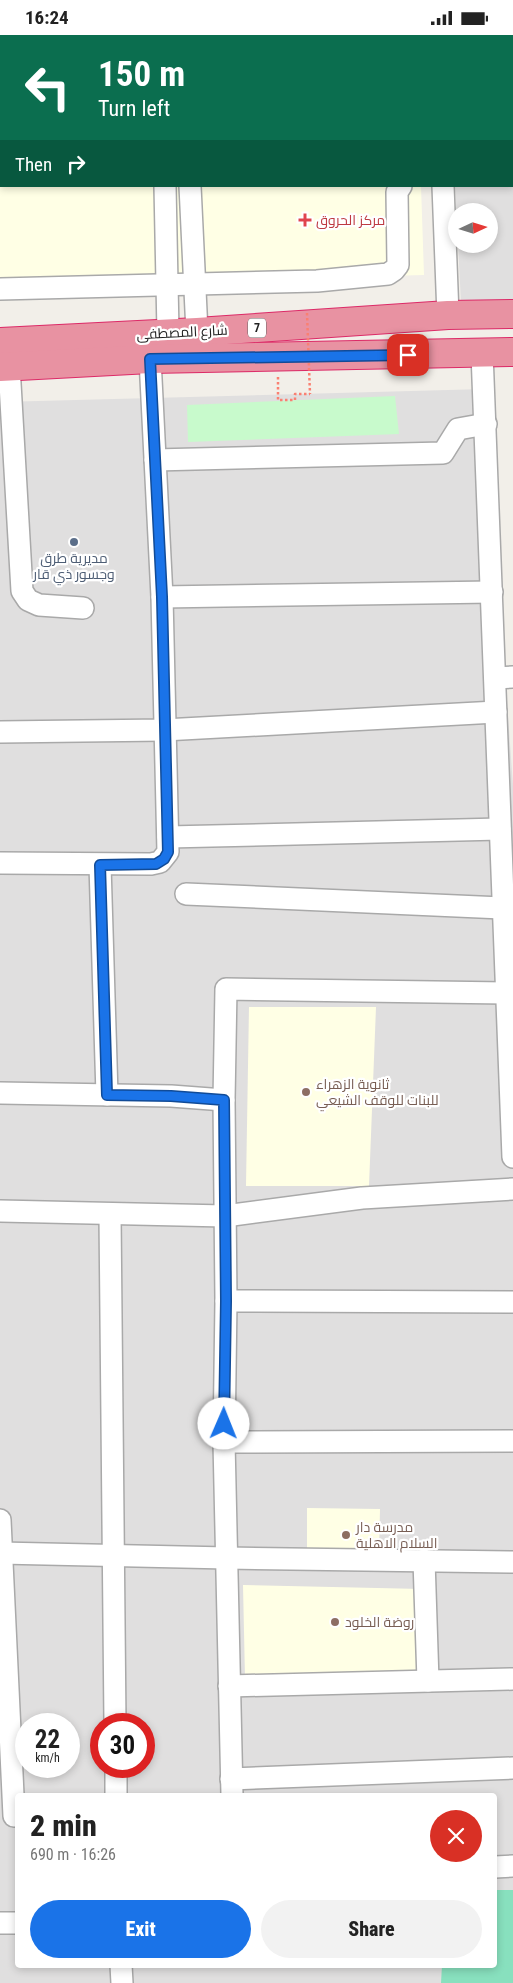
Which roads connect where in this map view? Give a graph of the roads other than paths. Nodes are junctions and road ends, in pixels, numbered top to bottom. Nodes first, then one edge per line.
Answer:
1 (165, 187) edge
2 (190, 187) edge
3 (400, 187) edge
4 (443, 187) edge
5 (194, 284) junction
6 (168, 285) junction
7 (0, 289) edge
8 (513, 314) edge
9 (448, 315) junction
10 (168, 332) junction
11 (197, 332) junction
12 (513, 352) edge
13 (482, 353) junction
14 (3, 358) edge
15 (150, 359) junction
16 (486, 424) junction
17 (155, 461) junction
18 (492, 592) junction
19 (162, 597) junction
20 (83, 607) dead end
21 (504, 678) edge
22 (496, 712) junction
23 (164, 730) junction
24 (0, 732) edge
25 (500, 829) junction
26 (168, 837) junction
27 (507, 857) edge
28 (0, 863) edge
29 (100, 865) junction
30 (186, 894) dead end
31 (502, 908) junction
32 (508, 982) edge
33 (0, 1093) edge
34 (107, 1095) junction
35 (224, 1100) junction
36 (512, 1106) edge
37 (513, 1157) edge
38 (513, 1189) edge
39 (0, 1211) edge
40 (110, 1215) junction
41 (225, 1216) junction
42 (226, 1301) junction
43 (513, 1302) edge
44 (513, 1441) edge
45 (224, 1442) junction
46 (0, 1520) edge
47 (1, 1553) edge
48 (112, 1555) junction
49 (227, 1558) junction
50 (424, 1561) junction
51 (513, 1562) edge
52 (513, 1679) edge
53 (428, 1681) junction
54 (230, 1686) junction
55 (115, 1713) edge
56 (513, 1768) edge
57 (116, 1778) edge
58 (231, 1787) edge
59 (116, 1793) edge
60 (10, 1815) edge
61 (513, 1866) edge
62 (497, 1867) edge
63 (0, 1923) edge
64 (15, 1923) edge
65 (121, 1968) edge
66 (122, 1983) edge

1 - 6 street
2 - 5 street
3 - 5 street
4 - 9 street
5 - 6 street
5 - 11 street
6 - 7 street
6 - 10 street
8 - 9 highway, شارع المصطفى / 7
9 - 11 highway, شارع المصطفى / 7
10 - 11 highway, شارع المصطفى / 7
10 - 14 highway, شارع المصطفى / 7
12 - 13 highway, شارع المصطفى / 7
13 - 15 highway, شارع المصطفى / 7
13 - 16 street
14 - 15 highway, شارع المصطفى / 7
14 - 20 street
15 - 17 street
16 - 17 street
16 - 18 street
17 - 19 street
18 - 19 street
18 - 21 street
19 - 23 street
21 - 22 street
22 - 23 street
22 - 25 street
23 - 24 street
23 - 26 street
25 - 26 street
25 - 27 street
26 - 29 street
27 - 31 street
28 - 29 street
29 - 34 street
30 - 31 street
31 - 32 street
32 - 35 street
32 - 36 street
33 - 34 street
34 - 35 street
35 - 41 street
36 - 37 street
38 - 41 street
39 - 40 street
40 - 41 street
40 - 48 street
41 - 42 street
42 - 43 street
42 - 45 street
44 - 45 street
45 - 49 street
46 - 47 street
47 - 48 street
47 - 60 street
48 - 49 street
48 - 55 street
49 - 50 street
49 - 54 street
50 - 51 street
50 - 53 street
52 - 53 street
53 - 54 street
54 - 58 street
56 - 58 street
57 - 59 street
61 - 62 street
63 - 64 street
65 - 66 street

